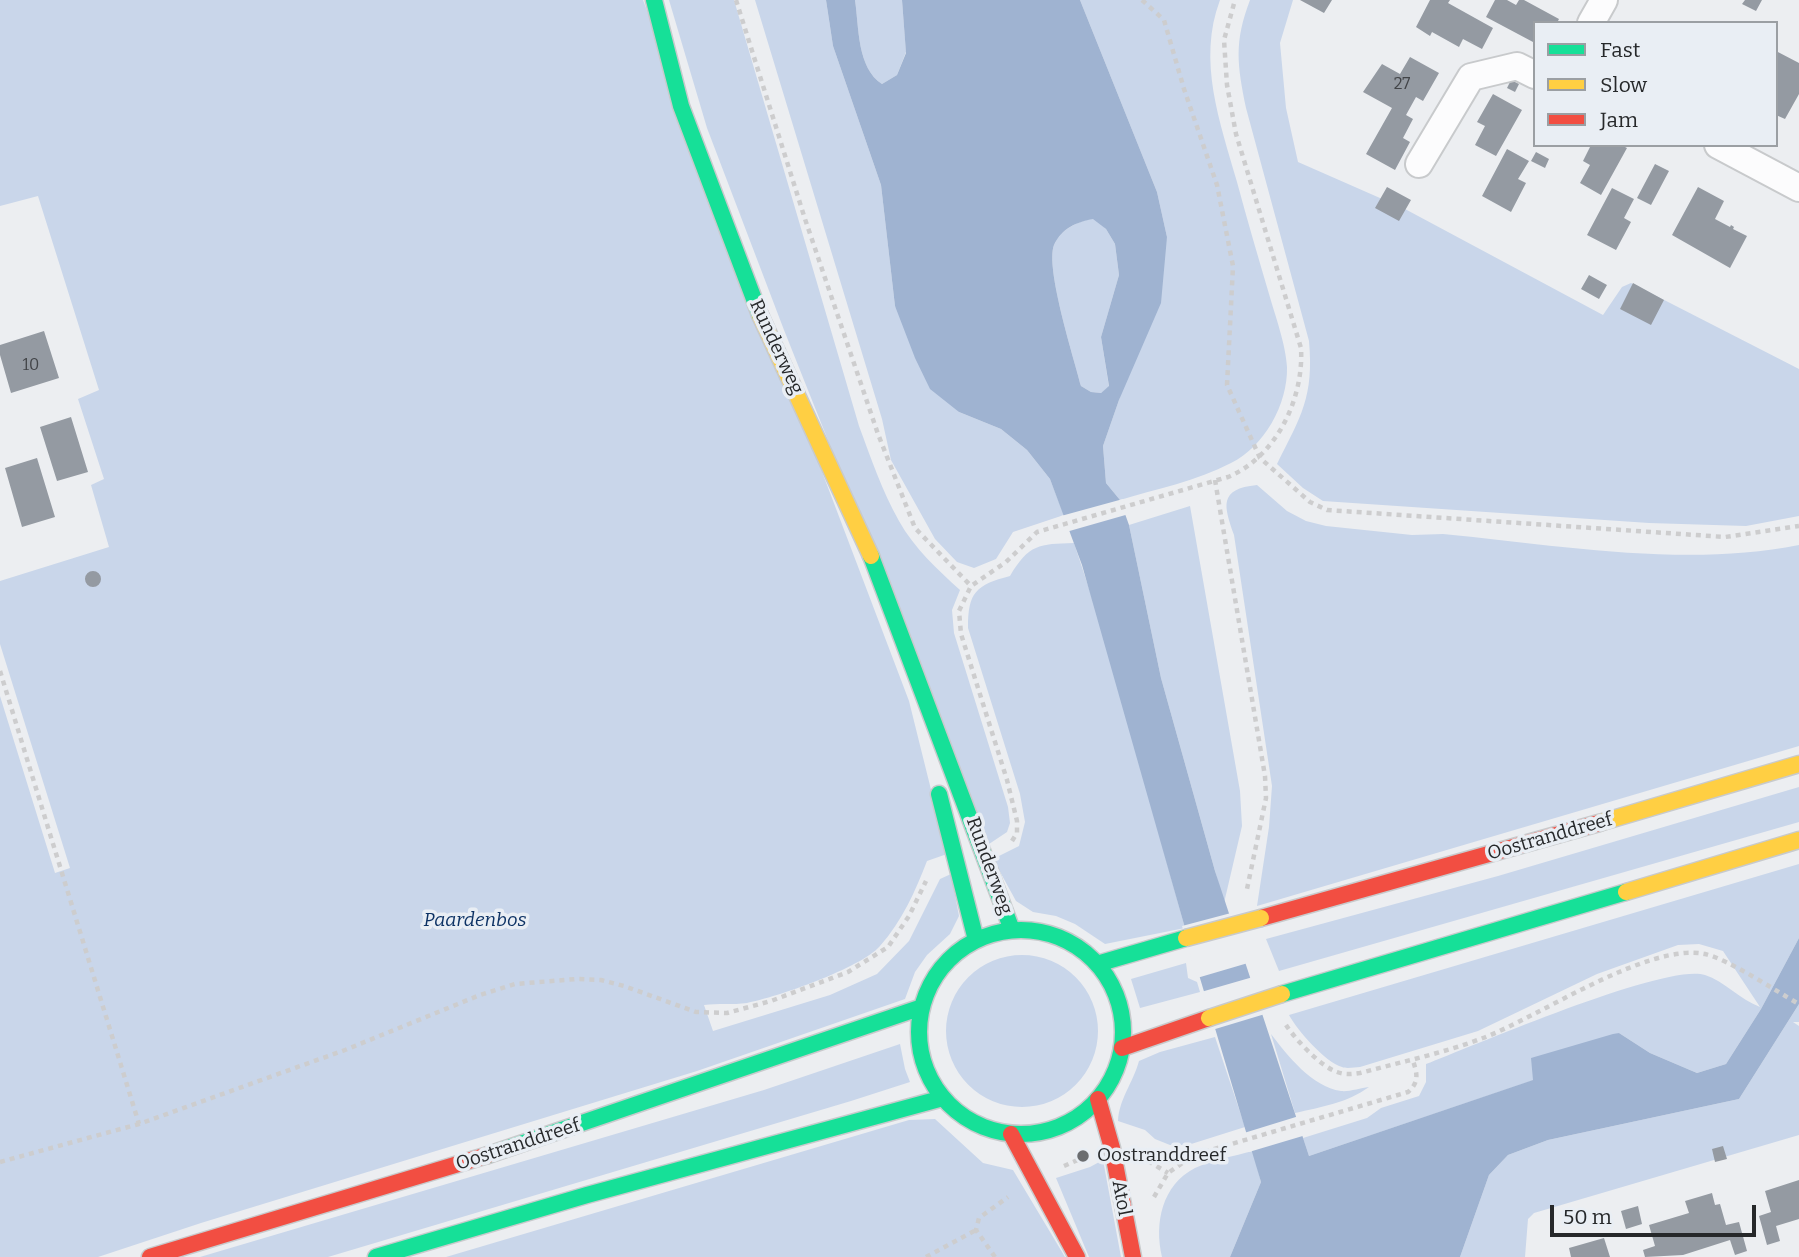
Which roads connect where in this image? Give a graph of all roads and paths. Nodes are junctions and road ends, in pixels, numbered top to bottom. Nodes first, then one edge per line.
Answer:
1 (654, 0) edge
2 (736, 0) edge
3 (1142, 0) edge
4 (1235, 0) edge
5 (1604, 0) edge
6 (1592, 21) edge
7 (1533, 74) edge
8 (1722, 147) edge
9 (1419, 164) dead end
10 (1799, 188) edge
11 (1260, 458) junction
12 (1215, 480) junction
13 (1799, 526) edge
14 (971, 586) junction
15 (0, 671) edge
16 (920, 685) junction
17 (928, 752) dead end
18 (1799, 764) edge
19 (934, 776) dead end
20 (1799, 840) edge
21 (983, 854) junction
22 (956, 863) junction
23 (1247, 894) dead end
24 (1012, 930) junction
25 (976, 940) junction
26 (1097, 964) junction
27 (1799, 1003) edge
28 (922, 1006) junction
29 (1283, 1020) dead end
30 (1122, 1048) junction
31 (1412, 1058) junction
32 (943, 1098) junction
33 (1098, 1099) junction
34 (139, 1124) junction
35 (1011, 1134) junction
36 (0, 1162) edge
37 (1017, 1191) dead end
38 (1153, 1201) dead end
39 (976, 1230) junction
40 (150, 1257) edge
41 (376, 1257) edge
42 (926, 1257) edge
43 (995, 1257) edge
44 (1077, 1257) edge
45 (1133, 1257) edge

1 - 16 main road, Runderweg
2 - 14 path
3 - 11 path
4 - 11 path
5 - 6 street
7 - 9 street
8 - 10 street
11 - 12 path
11 - 13 path
12 - 14 path
12 - 23 path
14 - 21 path
15 - 34 path
16 - 17 main road, Runderweg
16 - 21 main road, Runderweg
18 - 26 main road, Oostranddreef, bridge
19 - 22 main road, Runderweg
20 - 30 main road, bridge
21 - 24 main road, Runderweg
22 - 25 main road, Runderweg
22 - 34 path
24 - 25 main road
24 - 26 main road
25 - 28 main road
26 - 30 main road
27 - 31 path
28 - 32 main road
28 - 40 main road, Oostranddreef
29 - 31 path
30 - 33 main road
31 - 38 path
32 - 35 main road
32 - 41 main road
33 - 35 main road
33 - 45 main road, Atol
34 - 36 path
35 - 44 main road
37 - 39 path
39 - 42 path
39 - 43 path

